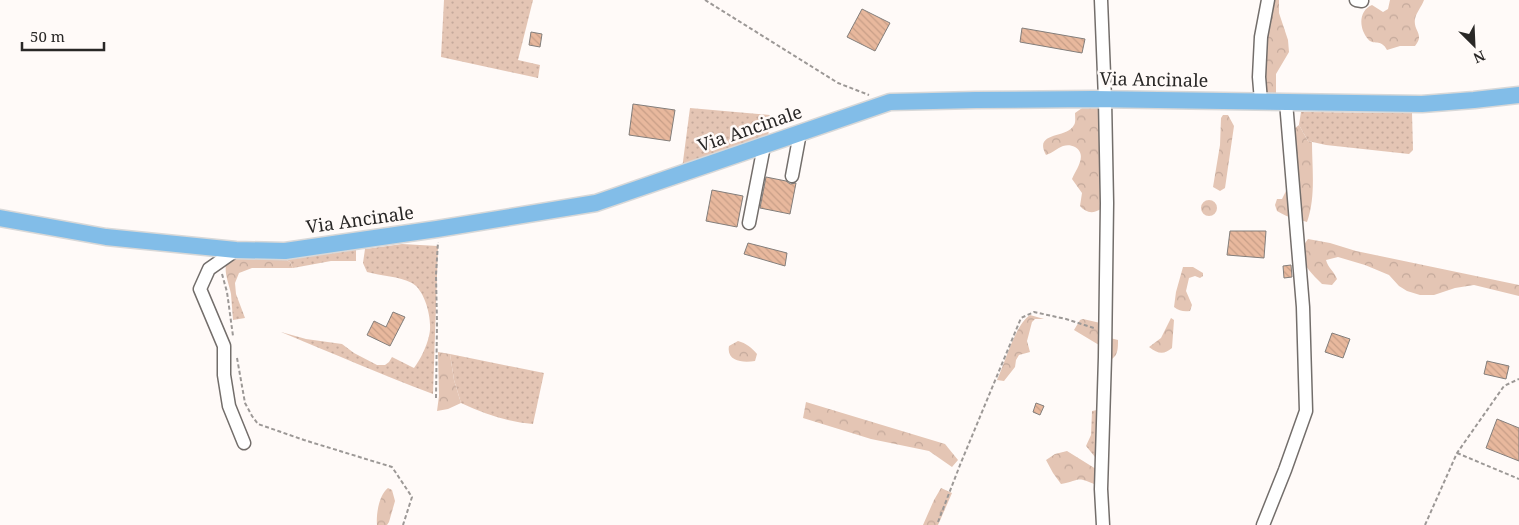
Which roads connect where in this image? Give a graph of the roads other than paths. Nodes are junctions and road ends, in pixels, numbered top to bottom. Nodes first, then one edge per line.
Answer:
1 (1101, 0) edge
2 (1268, 0) edge
3 (1519, 95) edge
4 (1105, 99) junction
5 (1261, 101) junction
6 (1286, 102) junction
7 (800, 134) junction
8 (764, 146) junction
9 (792, 176) dead end
10 (0, 218) edge
11 (748, 223) dead end
12 (236, 250) junction
13 (244, 442) dead end
14 (1103, 525) edge
15 (1263, 525) edge

1 - 4 street
2 - 5 street
3 - 6 main road, Via Ancinale
4 - 5 main road, Via Ancinale
4 - 7 main road, Via Ancinale
4 - 14 street
5 - 6 main road, Via Ancinale
6 - 15 street
7 - 8 main road, Via Ancinale
7 - 9 street
8 - 11 street
8 - 12 main road, Via Ancinale
10 - 12 main road, Via Ancinale
12 - 13 street

